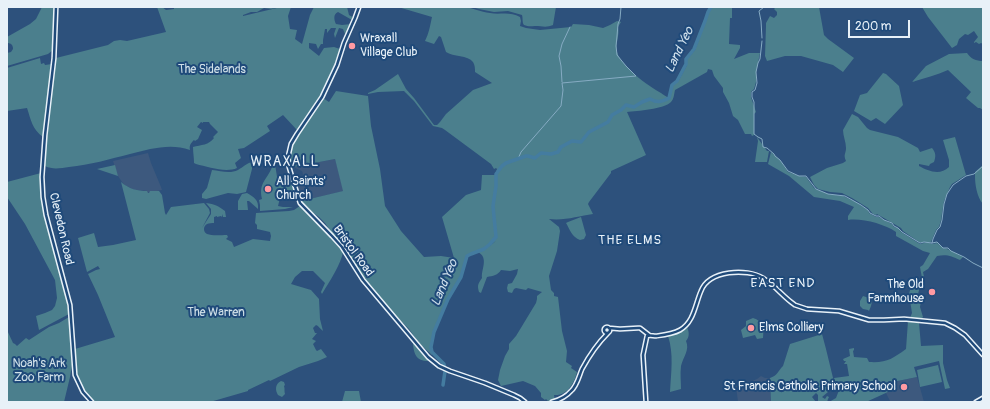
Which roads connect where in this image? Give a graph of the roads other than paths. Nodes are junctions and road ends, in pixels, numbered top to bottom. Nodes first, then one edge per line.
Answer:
1 (56, 7) edge
2 (359, 7) edge
3 (609, 328) junction
4 (620, 329) junction
5 (604, 332) junction
6 (608, 333) junction
7 (649, 337) junction
8 (600, 342) junction
9 (983, 355) edge
10 (983, 398) edge
11 (92, 402) edge
12 (525, 402) edge
13 (553, 402) edge
14 (646, 402) edge
15 (976, 402) edge

1 - 11 main road, Clevedon Road
2 - 12 main road, Bristol Road
3 - 4 main road
3 - 5 main road
3 - 6 main road
4 - 6 main road
4 - 7 main road
5 - 6 main road
5 - 8 main road
6 - 8 main road
7 - 9 main road
7 - 14 main road
8 - 13 main road
10 - 15 main road

